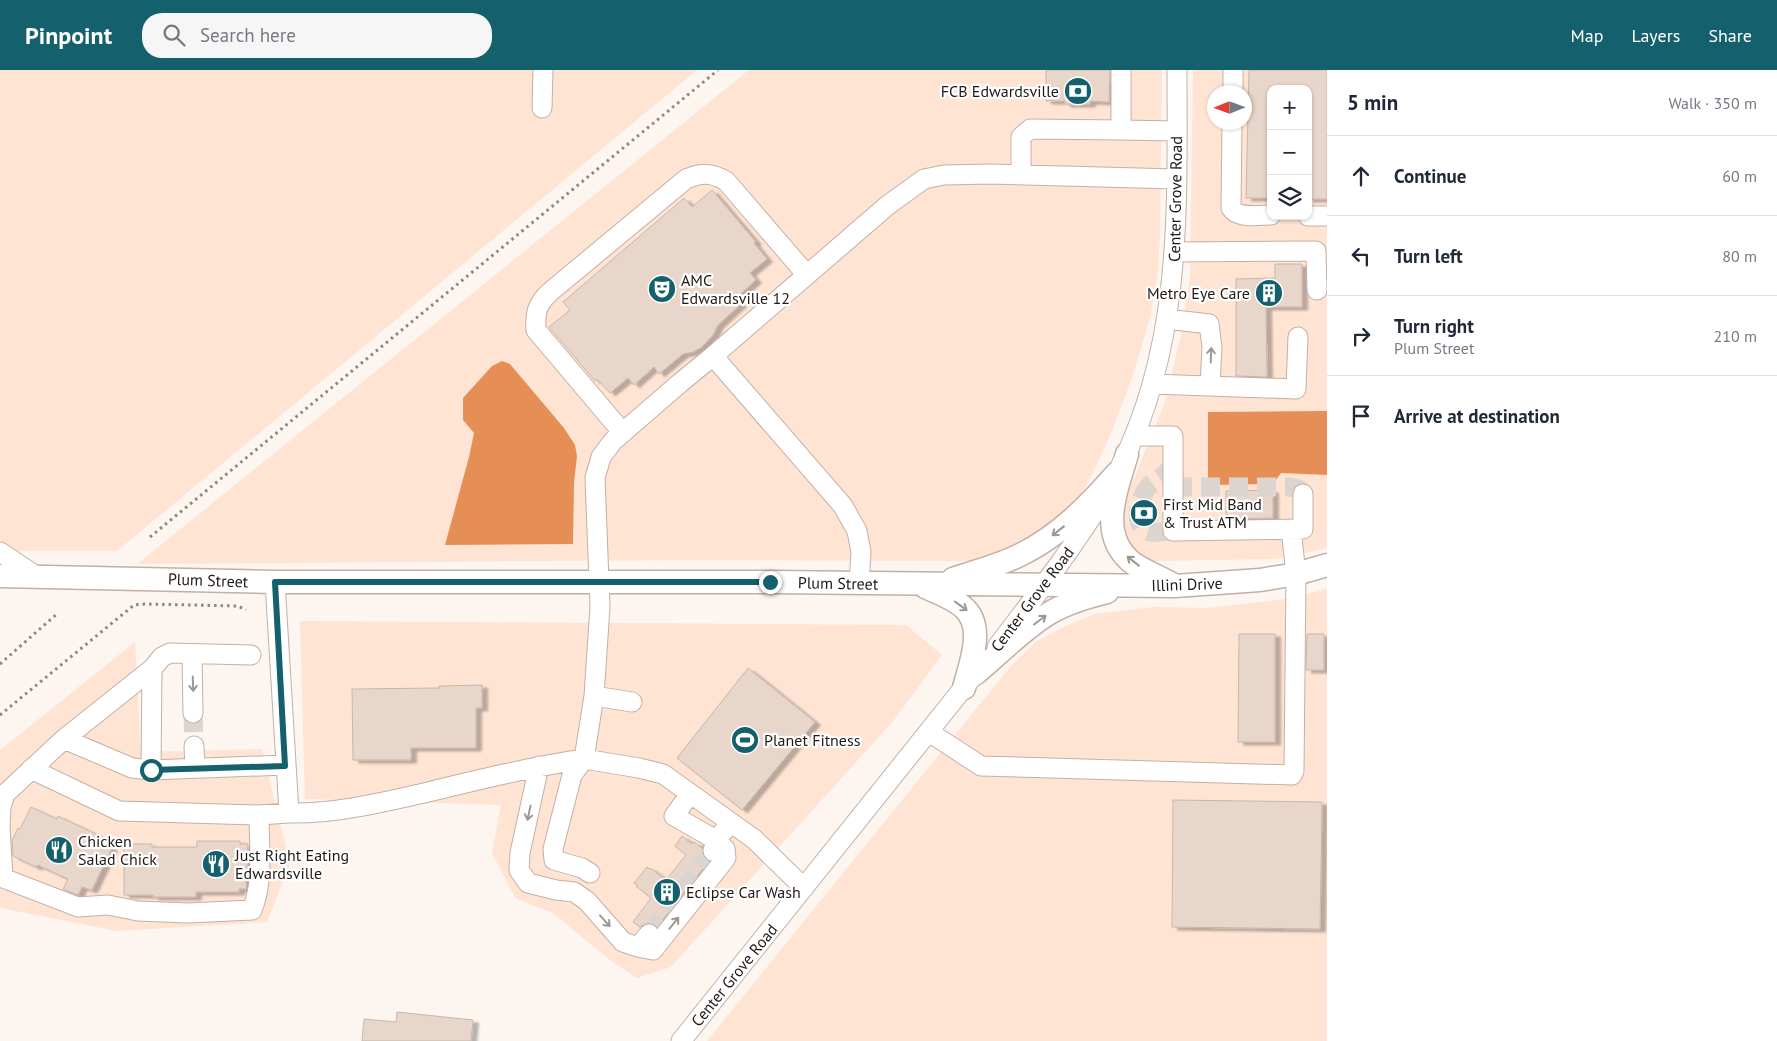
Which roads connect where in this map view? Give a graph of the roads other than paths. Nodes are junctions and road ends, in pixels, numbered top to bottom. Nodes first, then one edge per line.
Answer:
1 (543, 70) edge
2 (1121, 70) edge
3 (1177, 70) edge
4 (1234, 70) edge
5 (1233, 85) edge
6 (542, 108) dead end
7 (1121, 130) junction
8 (1232, 130) edge
9 (1176, 131) junction
10 (1021, 175) junction
11 (1176, 179) junction
12 (1267, 215) edge
13 (1312, 216) edge
14 (1327, 216) edge
15 (1174, 252) junction
16 (807, 275) junction
17 (1316, 290) dead end
18 (1167, 319) junction
19 (1298, 337) dead end
20 (714, 356) junction
21 (1152, 384) junction
22 (1210, 386) junction
23 (623, 433) junction
24 (1126, 454) junction
25 (1303, 494) dead end
26 (1291, 529) junction
27 (0, 552) edge
28 (1327, 565) edge
29 (1296, 574) junction
30 (0, 576) edge
31 (36, 576) junction
32 (600, 581) junction
33 (275, 582) junction
34 (858, 584) junction
35 (926, 584) junction
36 (1045, 585) junction
37 (1175, 586) junction
38 (192, 654) junction
39 (251, 655) dead end
40 (152, 669) junction
41 (970, 681) junction
42 (594, 696) junction
43 (632, 702) dead end
44 (194, 713) tunnel mouth
45 (929, 732) junction
46 (64, 739) junction
47 (194, 746) tunnel mouth
48 (584, 759) junction
49 (285, 766) junction
50 (539, 766) junction
51 (31, 768) junction
52 (195, 768) junction
53 (151, 770) junction
54 (690, 794) junction
55 (289, 813) junction
56 (259, 815) junction
57 (731, 823) junction
58 (715, 846) junction
59 (590, 873) dead end
60 (804, 888) junction
61 (681, 1041) edge

1 - 6 street
2 - 7 street
3 - 9 street, Center Grove Road
4 - 5 street
7 - 9 street
7 - 10 street
8 - 12 street
9 - 11 street, Center Grove Road
10 - 11 street
10 - 16 street
11 - 15 street, Center Grove Road
13 - 14 street
15 - 17 street
15 - 18 street, Center Grove Road
16 - 20 street
16 - 23 street
18 - 21 street, Center Grove Road
22 -> 18 street
19 - 22 street
20 - 23 street
20 - 34 street
21 - 22 street
21 - 24 street, Center Grove Road
23 - 32 street
24 - 26 street
24 -> 35 main road
24 - 36 street, Center Grove Road
37 -> 24 main road
25 - 26 street
26 - 29 street
27 - 31 street
28 - 29 main road, Illini Drive
29 - 37 main road, Illini Drive
29 - 45 street
30 - 31 main road, Plum Street
31 - 33 main road, Plum Street
32 - 33 main road, Plum Street
32 - 34 main road, Plum Street
32 - 42 street
33 - 49 street
34 - 35 main road, Plum Street
35 - 36 main road, Plum Street
35 -> 41 main road
36 - 37 main road, Illini Drive
36 - 41 street, Center Grove Road
41 -> 37 main road
38 - 39 street
38 - 40 street
38 -> 44 street
40 - 46 street
40 - 53 street
41 - 45 street, Center Grove Road
42 - 43 street
42 - 48 street
45 - 60 street, Center Grove Road
46 - 51 street
46 - 53 street
47 - 52 street
48 - 50 street
48 - 54 street
48 - 59 street
49 - 52 street
49 - 55 street
50 - 55 street
50 -> 58 street
51 - 56 street
51 - 56 street
52 - 53 street
54 - 57 street
54 - 58 street
55 - 56 street
57 - 58 street
57 - 60 street
60 - 61 street, Center Grove Road

